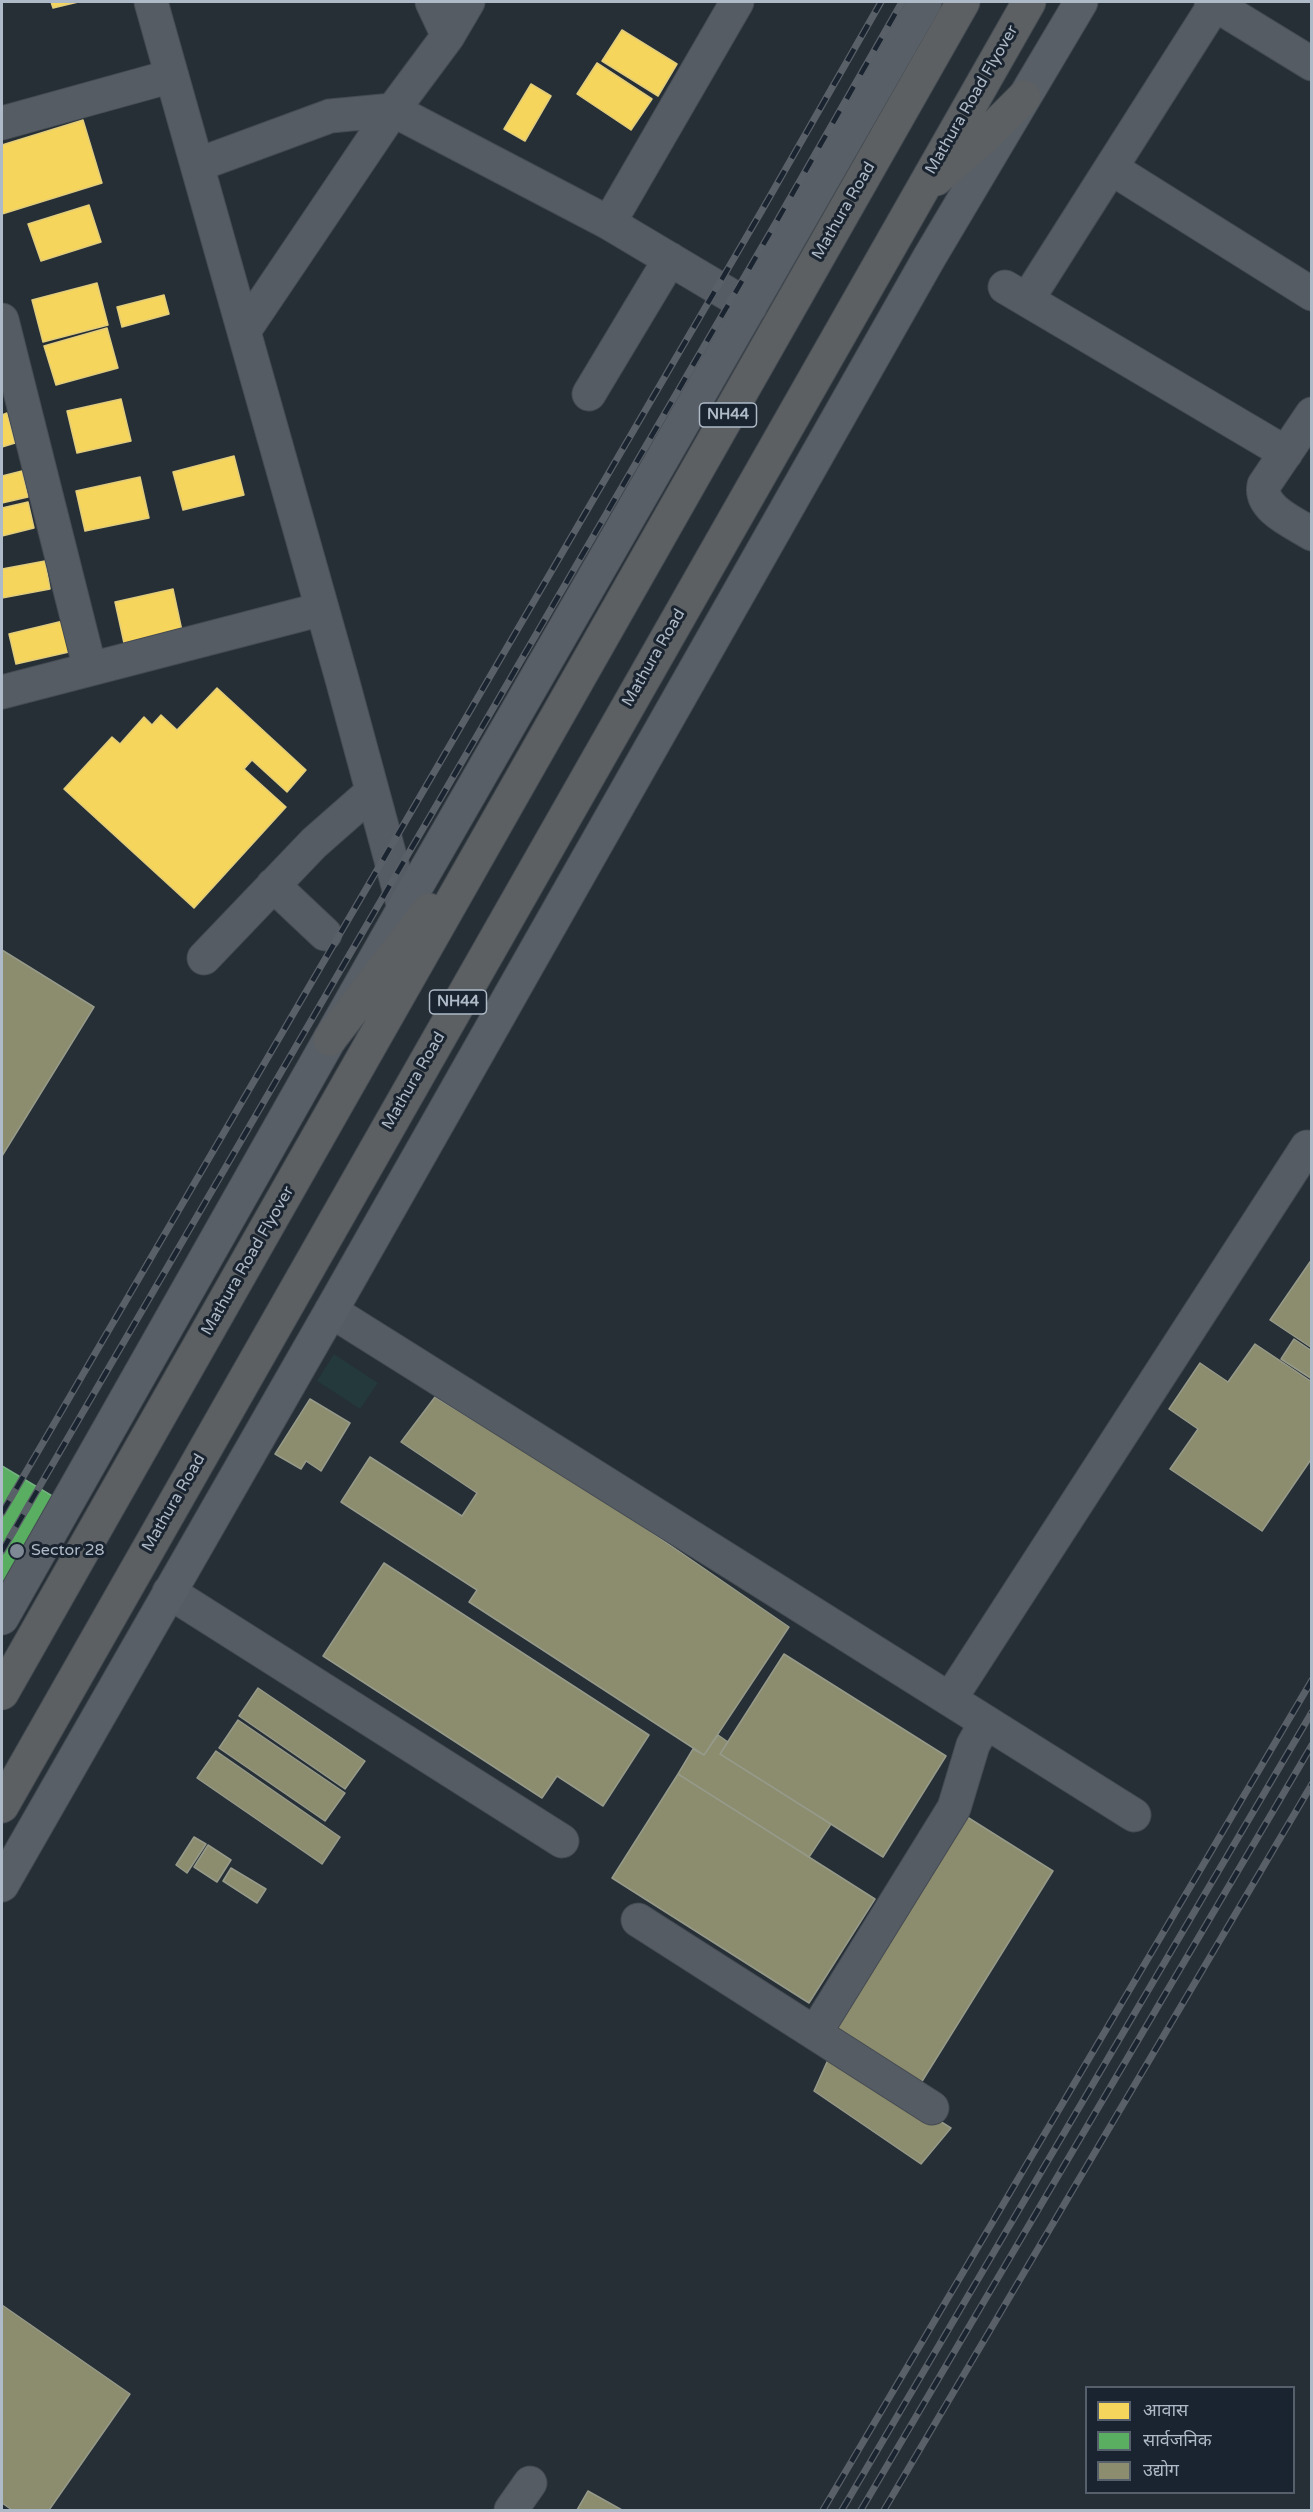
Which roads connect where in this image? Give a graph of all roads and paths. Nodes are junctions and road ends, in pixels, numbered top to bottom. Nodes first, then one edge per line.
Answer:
1 (151, 2) edge
2 (432, 2) edge
3 (468, 2) edge
4 (737, 2) edge
5 (925, 2) edge
6 (963, 2) edge
7 (1029, 2) edge
8 (1081, 2) edge
9 (1213, 3) edge
10 (448, 36) junction
11 (1311, 64) edge
12 (172, 76) junction
13 (1024, 97) junction
14 (393, 110) junction
15 (2, 123) edge
16 (197, 165) junction
17 (1111, 168) junction
18 (915, 199) junction
19 (609, 223) junction
20 (670, 259) junction
21 (1311, 294) edge
22 (750, 307) junction
23 (2, 320) edge
24 (244, 331) junction
25 (588, 394) dead end
26 (1311, 414) edge
27 (1286, 453) junction
28 (1311, 534) edge
29 (322, 609) junction
30 (90, 669) junction
31 (2, 692) edge
32 (372, 792) junction
33 (494, 829) junction
34 (273, 885) junction
35 (404, 908) junction
36 (325, 934) dead end
37 (204, 958) dead end
38 (330, 1039) junction
39 (1307, 1147) dead end
40 (331, 1311) junction
41 (169, 1593) junction
42 (2, 1618) edge
43 (2, 1693) edge
44 (950, 1700) junction
45 (986, 1722) junction
46 (2, 1806) edge
47 (1134, 1815) dead end
48 (562, 1841) dead end
49 (2, 1885) edge
50 (638, 1920) dead end
51 (815, 2033) junction
52 (932, 2108) dead end
53 (530, 2482) dead end
54 (511, 2511) edge

1 - 12 street
2 - 10 street
3 - 10 street
4 - 19 street
5 - 22 main road
6 - 33 highway, Mathura Road / NH44
7 - 18 highway, Mathura Road Flyover / NH44
8 - 13 main road
9 - 11 street
9 - 17 street
10 - 14 street
12 - 15 street
12 - 16 street
13 - 18 highway
13 - 40 main road
14 - 16 street
14 - 19 street
14 - 24 street
16 - 24 street
17 - 21 street
17 - 27 street
18 - 46 highway, Mathura Road / NH44
19 - 20 street
20 - 22 street
20 - 25 street
22 - 35 main road
23 - 30 street
24 - 29 street
26 - 27 street
27 - 28 street
29 - 30 street
29 - 32 street
30 - 31 street
32 - 34 street
32 - 35 street
33 - 38 highway
33 - 43 highway, Mathura Road Flyover / NH44
34 - 36 street
34 - 37 street
35 - 38 main road
38 - 42 main road
39 - 44 street
40 - 41 main road
40 - 44 street
41 - 48 street
41 - 49 main road
44 - 45 street
45 - 47 street
45 - 51 street
50 - 51 street
51 - 52 street
53 - 54 street

